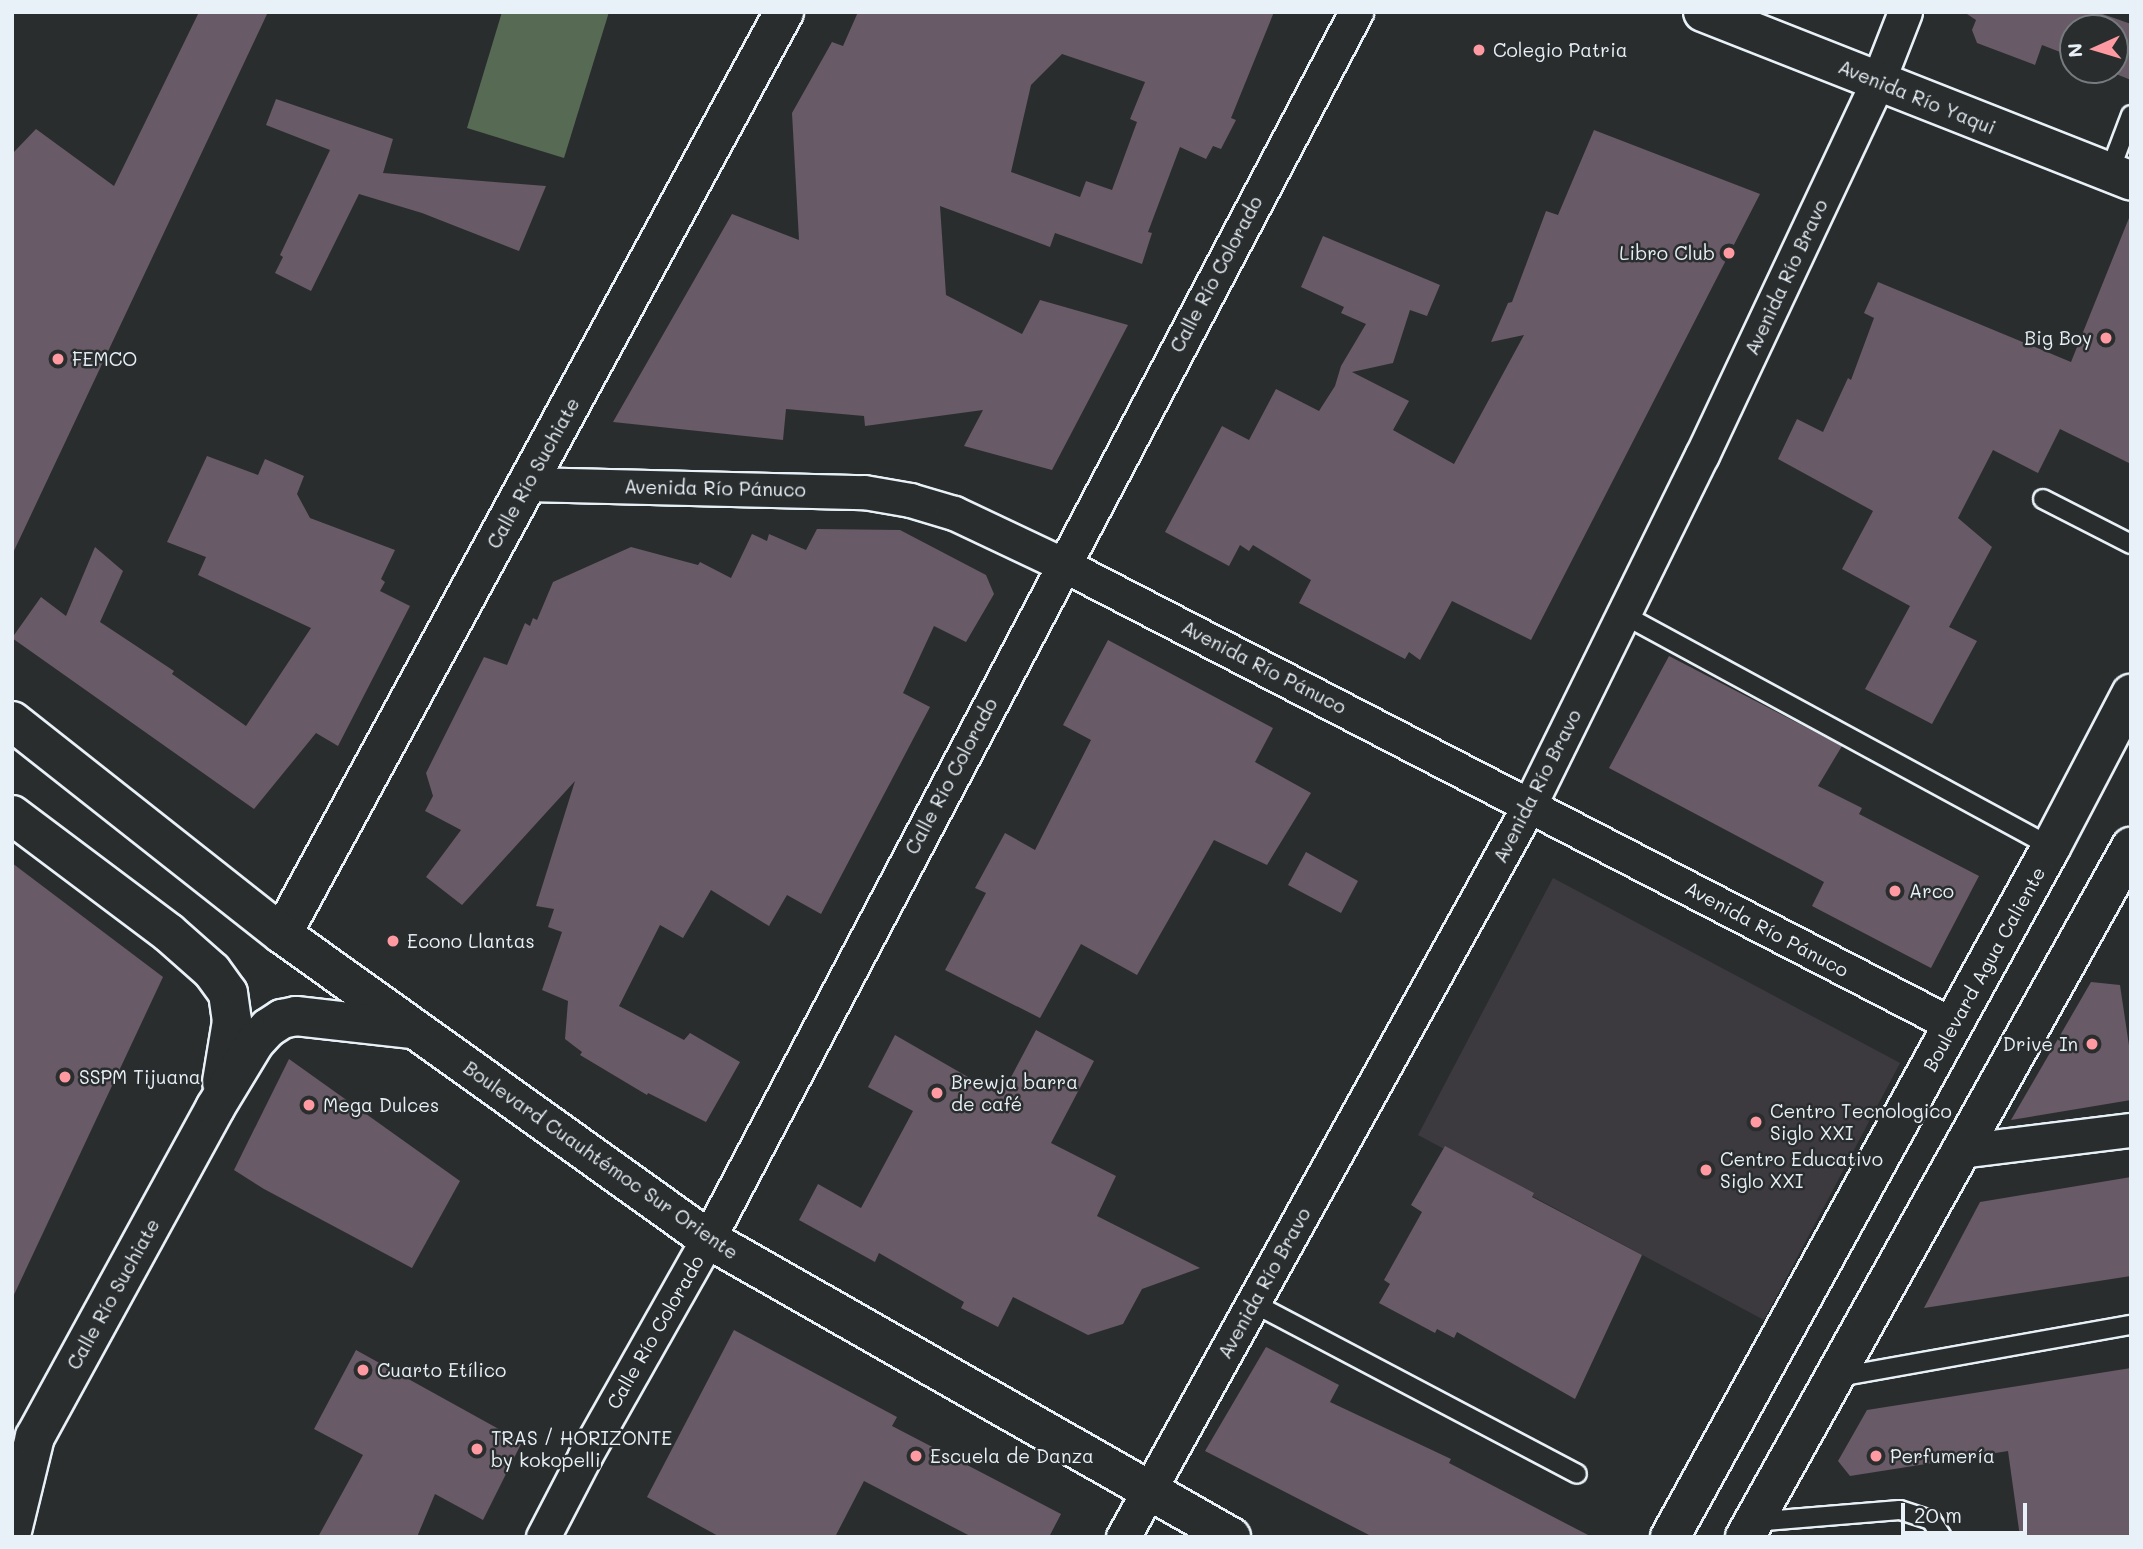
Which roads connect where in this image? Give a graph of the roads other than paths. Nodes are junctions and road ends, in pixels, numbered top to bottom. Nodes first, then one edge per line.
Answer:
1 (784, 12) edge
2 (1356, 12) edge
3 (1703, 12) edge
4 (1905, 12) edge
5 (1878, 81) junction
6 (2131, 116) edge
7 (2120, 177) edge
8 (527, 484) junction
9 (2043, 499) dead end
10 (2131, 544) edge
11 (1062, 564) junction
12 (1624, 615) junction
13 (2131, 694) edge
14 (12, 721) edge
15 (1530, 804) junction
16 (12, 815) edge
17 (2051, 846) junction
18 (2131, 846) edge
19 (282, 934) junction
20 (1953, 1025) junction
21 (416, 1029) junction
22 (215, 1108) junction
23 (2131, 1130) edge
24 (1959, 1151) junction
25 (708, 1239) junction
26 (1253, 1303) junction
27 (2131, 1325) edge
28 (1834, 1377) junction
29 (35, 1437) junction
30 (1577, 1474) dead end
31 (12, 1480) edge
32 (1148, 1491) junction
33 (1749, 1529) edge
34 (12, 1531) edge
35 (543, 1537) edge
36 (1124, 1537) edge
37 (1231, 1537) edge
38 (1670, 1537) edge
39 (1942, 1537) edge

1 - 8 main road, Calle Río Suchiate
2 - 11 street, Calle Río Colorado
3 - 5 main road, Avenida Río Yaqui
4 - 5 street, Avenida Río Bravo
5 - 7 main road, Avenida Río Yaqui
5 - 12 street, Avenida Río Bravo
6 - 7 lane
8 - 11 street, Avenida Río Pánuco
8 - 19 main road, Calle Río Suchiate
9 - 10 lane
11 - 15 street, Avenida Río Pánuco
11 - 25 street, Calle Río Colorado
12 - 15 street, Avenida Río Bravo
12 - 17 lane
13 - 17 main road, Boulevard Agua Caliente
14 - 19 main road, Boulevard Cuauhtémoc Sur Oriente
15 - 20 street, Avenida Río Pánuco
15 - 26 street, Avenida Río Bravo
16 - 22 main road
17 - 20 main road, Boulevard Agua Caliente
18 - 24 main road
19 - 21 main road, Boulevard Cuauhtémoc Sur Oriente
20 - 38 main road, Boulevard Agua Caliente
21 - 22 main road
21 - 25 main road, Boulevard Cuauhtémoc Sur Oriente
22 - 29 main road, Calle Río Suchiate
23 - 24 street
24 - 28 main road
25 - 32 main road, Boulevard Cuauhtémoc Sur Oriente
25 - 35 street, Calle Río Colorado
26 - 30 lane
26 - 32 street, Avenida Río Bravo
27 - 28 lane
28 - 33 main road
29 - 31 main road, Calle Río Suchiate
29 - 34 main road
32 - 36 street, Avenida Río Bravo
32 - 37 main road, Boulevard Cuauhtémoc Sur Oriente
33 - 39 lane

